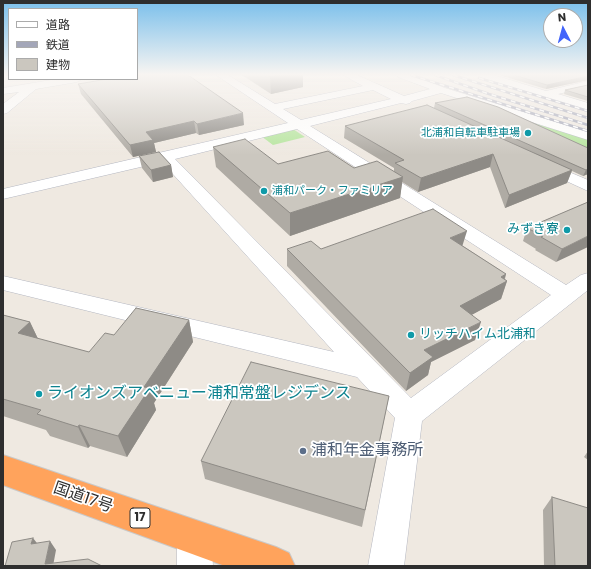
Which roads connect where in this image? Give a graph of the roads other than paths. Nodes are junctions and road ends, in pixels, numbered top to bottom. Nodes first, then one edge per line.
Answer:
1 (14, 102) edge
2 (262, 102) edge
3 (303, 102) edge
4 (395, 102) edge
5 (405, 102) edge
6 (478, 102) edge
7 (570, 102) edge
8 (588, 107) edge
9 (272, 108) junction
10 (3, 110) edge
11 (423, 110) edge
12 (297, 124) junction
13 (588, 136) edge
14 (165, 157) junction
15 (531, 160) edge
16 (588, 186) edge
17 (3, 194) edge
18 (588, 280) edge
19 (3, 283) edge
20 (566, 295) junction
21 (366, 369) junction
22 (409, 415) junction
23 (3, 470) edge
24 (194, 551) edge
25 (276, 566) edge
26 (386, 566) edge

1 - 10 street
2 - 9 street
3 - 9 street
4 - 12 street
5 - 11 street
6 - 13 street
7 - 8 street
9 - 12 street
12 - 14 street
12 - 20 street
14 - 17 street
14 - 21 street
15 - 16 street
18 - 20 street
19 - 21 street
20 - 22 street
21 - 22 street
22 - 26 street
23 - 24 highway, 国道17号 / 17
24 - 25 highway, 国道17号 / 17

